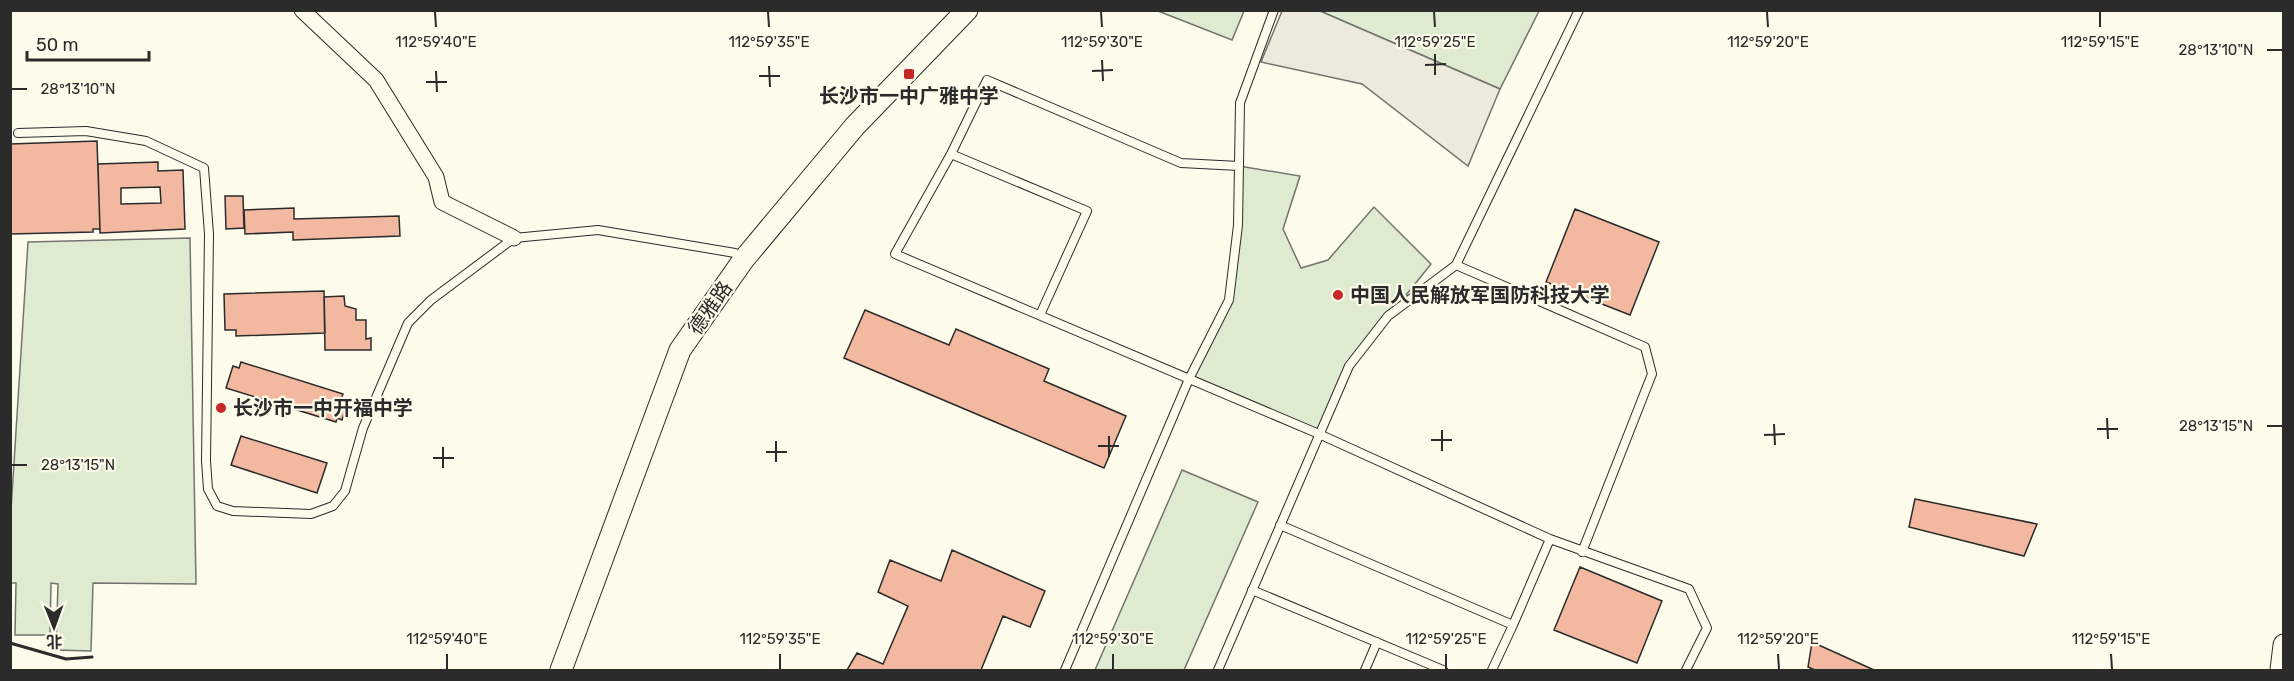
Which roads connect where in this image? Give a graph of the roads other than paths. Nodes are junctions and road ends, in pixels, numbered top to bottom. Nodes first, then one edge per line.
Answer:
1 (303, 10) edge
2 (950, 10) edge
3 (967, 10) edge
4 (1274, 10) edge
5 (1579, 10) edge
6 (18, 133) dead end
7 (951, 153) junction
8 (1239, 166) junction
9 (514, 238) junction
10 (740, 256) junction
11 (1456, 265) junction
12 (1040, 315) junction
13 (1190, 379) junction
14 (1319, 434) junction
15 (1280, 525) junction
16 (1550, 539) junction
17 (1581, 552) junction
18 (1252, 591) junction
19 (1513, 625) junction
20 (1377, 642) junction
21 (2283, 645) edge
22 (550, 670) edge
23 (561, 670) edge
24 (1065, 670) edge
25 (1218, 670) edge
26 (1365, 670) edge
27 (1443, 670) edge
28 (1492, 670) edge
29 (1686, 670) edge
30 (2281, 670) edge

1 - 9 street
2 - 10 street, 德雅路
3 - 10 street, 德雅路
4 - 8 lane
5 - 11 lane
6 - 9 lane
7 - 8 lane
7 - 12 lane
7 - 12 lane
8 - 13 lane
9 - 10 lane
10 - 22 street, 德雅路
10 - 23 street, 德雅路
11 - 14 lane
11 - 17 lane
12 - 13 lane
13 - 14 lane
13 - 24 lane
14 - 15 lane
14 - 16 lane
15 - 18 lane
15 - 19 lane
16 - 17 lane
16 - 19 lane
17 - 29 lane
18 - 20 lane
18 - 25 lane
19 - 28 lane
20 - 26 lane
20 - 27 lane
21 - 30 street

